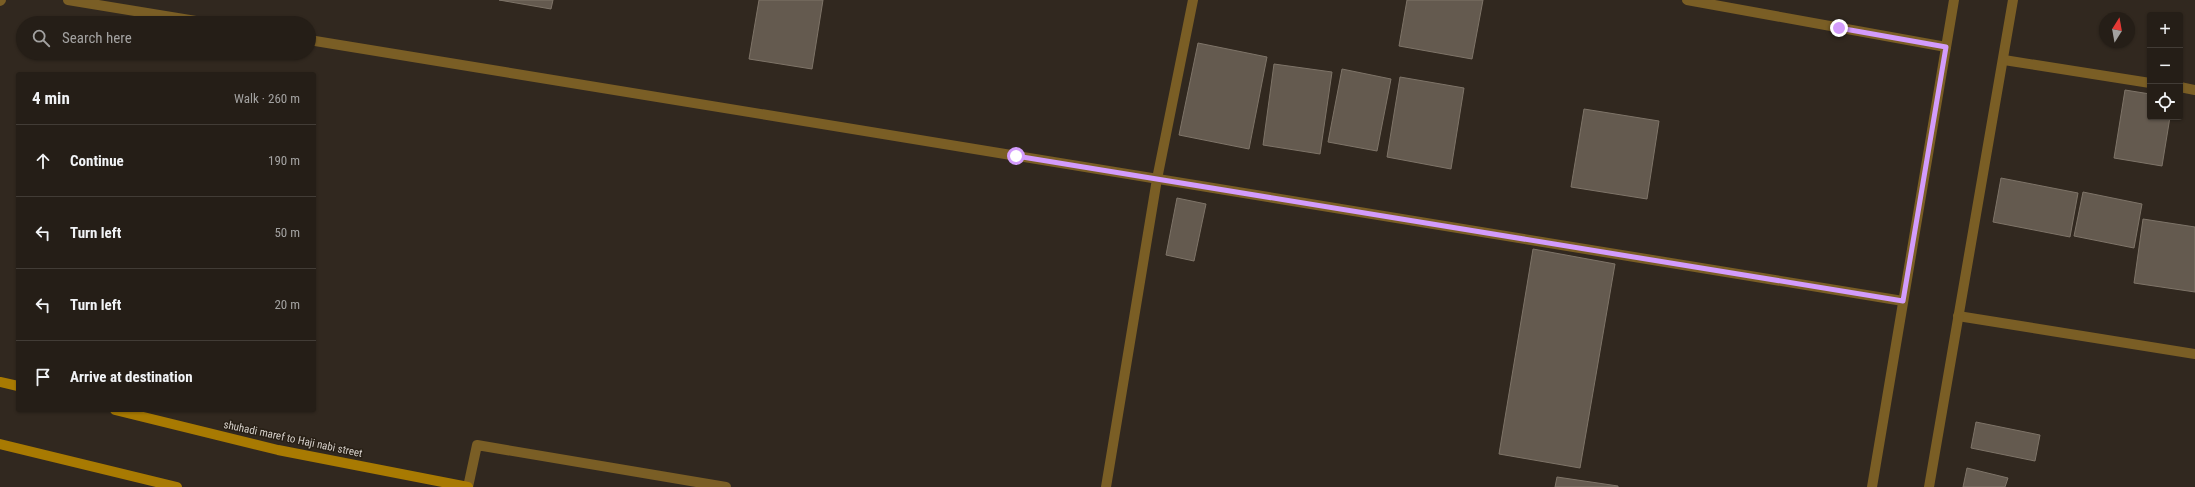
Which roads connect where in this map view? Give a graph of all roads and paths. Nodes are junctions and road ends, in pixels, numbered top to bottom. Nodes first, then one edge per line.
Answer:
1 (68, 0) edge
2 (1193, 0) edge
3 (1687, 0) edge
4 (1954, 0) edge
5 (2013, 0) edge
6 (165, 16) edge
7 (316, 41) edge
8 (1946, 47) junction
9 (2004, 60) junction
10 (2147, 83) edge
11 (2183, 88) edge
12 (2195, 90) edge
13 (1157, 179) junction
14 (1903, 301) junction
15 (1958, 316) junction
16 (2195, 354) edge
17 (0, 382) edge
18 (16, 386) edge
19 (123, 412) edge
20 (0, 444) edge
21 (177, 487) edge
22 (468, 487) edge
23 (726, 487) edge
24 (1106, 487) edge
25 (1872, 487) edge
26 (1929, 487) edge

1 - 6 street
2 - 13 street
3 - 8 street
4 - 8 street
5 - 9 street
7 - 13 street
8 - 14 street
9 - 10 street
9 - 15 street
11 - 12 street
13 - 14 street
13 - 24 street
14 - 25 street
15 - 16 street
15 - 26 street
17 - 18 main road
19 - 22 main road, shuhadi maref to Haji nabi street
20 - 21 main road
22 - 23 street

